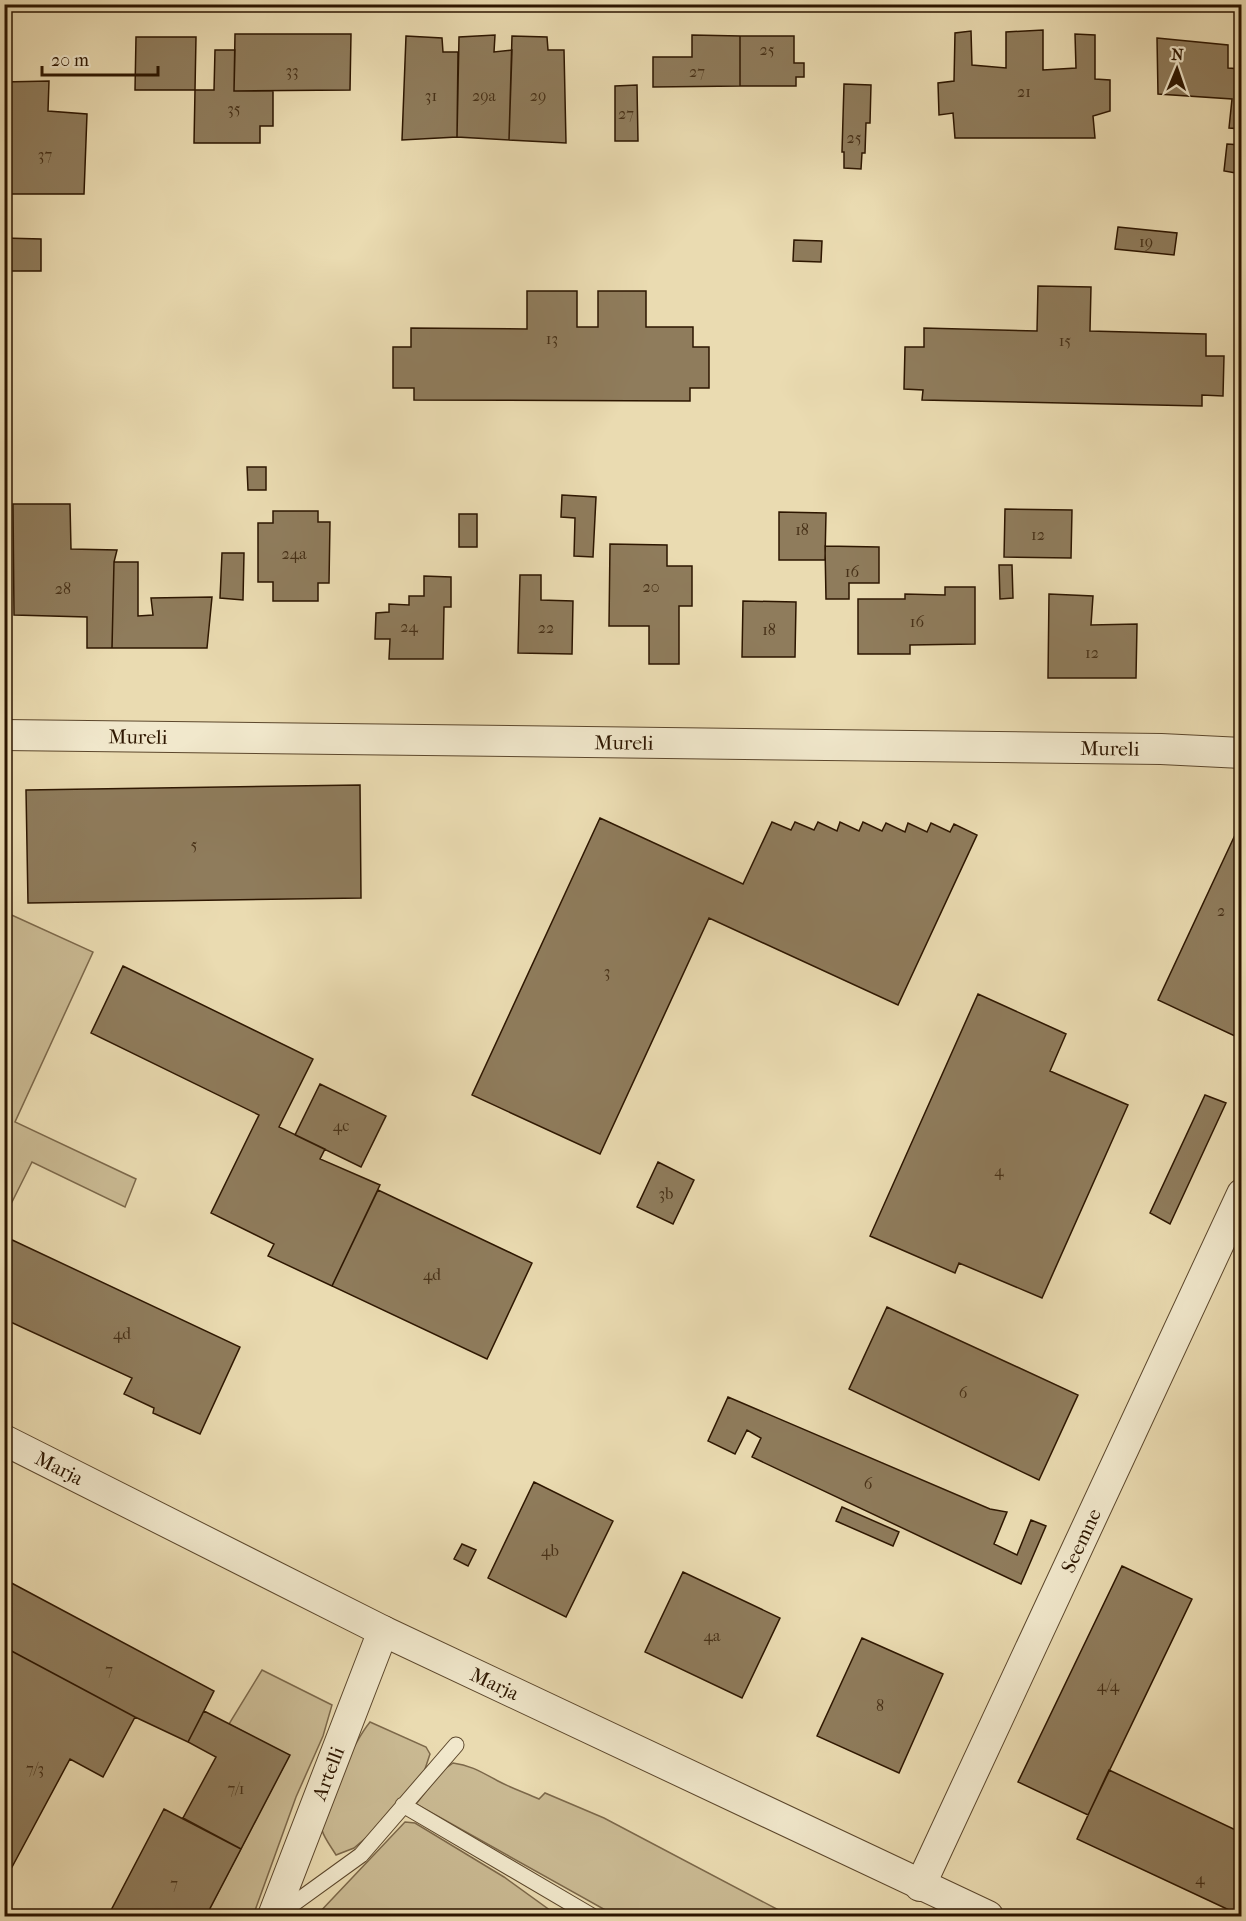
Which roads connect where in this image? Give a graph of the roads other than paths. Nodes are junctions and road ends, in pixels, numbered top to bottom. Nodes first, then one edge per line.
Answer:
1 (4, 735) edge
2 (1242, 753) edge
3 (1242, 1194) edge
4 (4, 1440) edge
5 (383, 1631) junction
6 (456, 1745) dead end
7 (403, 1805) junction
8 (920, 1886) junction
9 (274, 1917) edge
10 (592, 1917) edge
11 (988, 1917) edge

1 - 2 street, Mureli
3 - 8 street, Seemne
4 - 5 street, Marja
5 - 8 street, Marja
5 - 9 street, Artelli
6 - 7 lane
7 - 9 lane
7 - 10 lane
8 - 11 street, Marja

